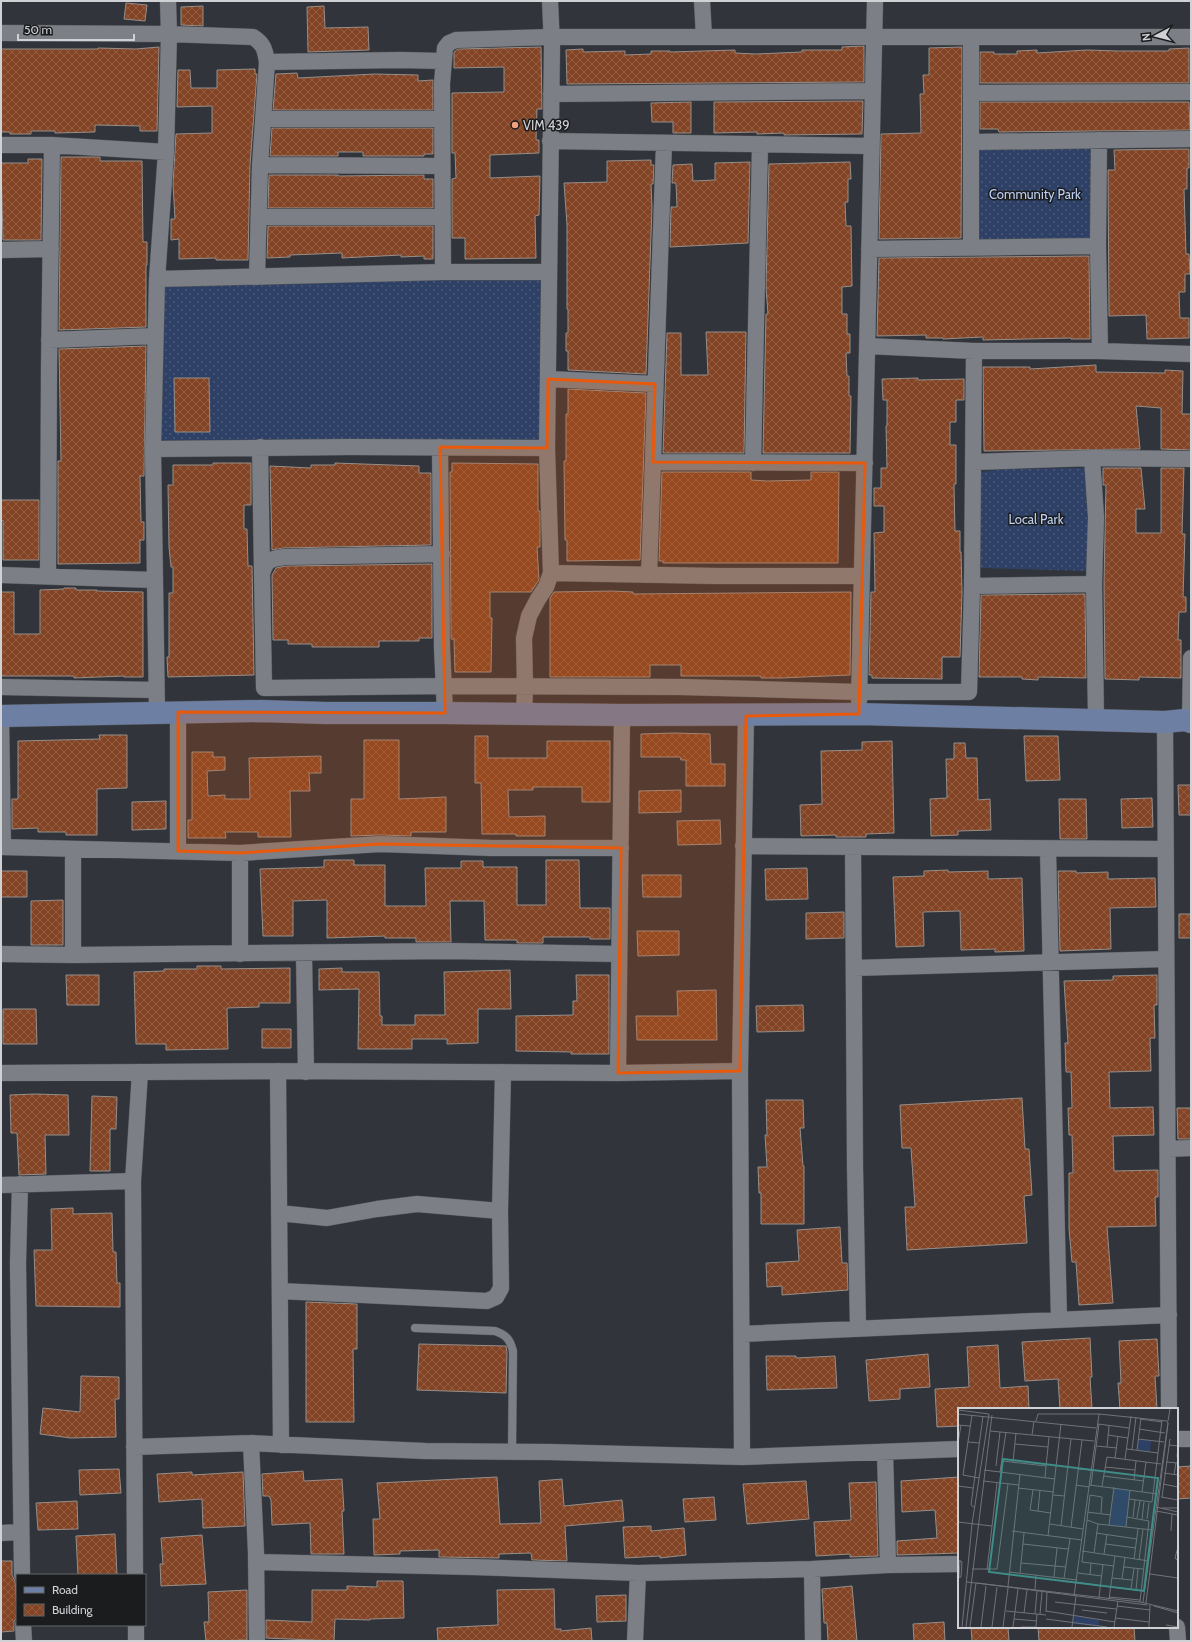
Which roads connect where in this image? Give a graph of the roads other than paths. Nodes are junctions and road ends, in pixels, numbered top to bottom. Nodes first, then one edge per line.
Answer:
1 (168, 1) edge
2 (550, 1) edge
3 (702, 1) edge
4 (875, 1) edge
5 (1, 33) edge
6 (169, 34) junction
7 (551, 37) junction
8 (704, 37) junction
9 (874, 37) junction
10 (971, 37) junction
11 (1191, 37) edge
12 (443, 61) junction
13 (267, 62) junction
14 (872, 91) junction
15 (1191, 92) edge
16 (971, 93) junction
17 (551, 94) junction
18 (263, 119) junction
19 (442, 119) junction
20 (1191, 139) edge
21 (1099, 140) junction
22 (550, 141) junction
23 (971, 142) junction
24 (664, 143) junction
25 (760, 144) junction
26 (1, 145) edge
27 (52, 145) junction
28 (871, 146) junction
29 (166, 152) junction
30 (260, 165) junction
31 (442, 166) junction
32 (443, 216) junction
33 (259, 217) junction
34 (1098, 246) junction
35 (971, 247) junction
36 (51, 249) junction
37 (869, 249) junction
38 (1, 250) edge
39 (443, 272) junction
40 (549, 272) junction
41 (257, 277) junction
42 (157, 279) junction
43 (155, 336) junction
44 (49, 340) junction
45 (867, 346) junction
46 (974, 351) junction
47 (1100, 351) junction
48 (1191, 354) edge
49 (548, 379) junction
50 (655, 384) junction
51 (260, 447) junction
52 (440, 447) junction
53 (547, 448) junction
54 (153, 449) junction
55 (1092, 458) junction
56 (1191, 459) edge
57 (652, 462) junction
58 (974, 462) junction
59 (753, 463) junction
60 (865, 463) junction
61 (442, 554) junction
62 (551, 573) junction
63 (262, 574) junction
64 (1, 575) edge
65 (649, 575) junction
66 (48, 576) junction
67 (862, 576) junction
68 (154, 580) junction
69 (1094, 584) junction
70 (972, 586) junction
71 (1191, 658) edge
72 (444, 686) junction
73 (525, 686) junction
74 (1, 688) edge
75 (156, 690) junction
76 (859, 692) junction
77 (167, 713) junction
78 (445, 713) junction
79 (524, 714) junction
80 (859, 714) junction
81 (622, 715) junction
82 (1, 716) edge
83 (746, 716) junction
84 (1096, 719) junction
85 (1165, 722) junction
86 (1191, 722) edge
87 (743, 846) junction
88 (2, 847) edge
89 (853, 847) junction
90 (73, 848) junction
91 (621, 848) junction
92 (1048, 849) junction
93 (1165, 849) junction
94 (178, 852) junction
95 (240, 853) junction
96 (1, 954) edge
97 (240, 954) junction
98 (304, 954) junction
99 (619, 954) junction
100 (73, 955) junction
101 (1166, 959) junction
102 (1050, 963) junction
103 (854, 968) junction
104 (278, 1071) junction
105 (740, 1071) junction
106 (140, 1072) junction
107 (306, 1072) junction
108 (503, 1072) junction
109 (1, 1073) edge
110 (618, 1073) junction
111 (1191, 1148) edge
112 (1168, 1150) junction
113 (133, 1181) junction
114 (20, 1184) junction
115 (1, 1185) edge
116 (500, 1210) junction
117 (279, 1213) junction
118 (280, 1291) junction
119 (1169, 1315) junction
120 (1059, 1320) junction
121 (415, 1328) dead end
122 (858, 1329) junction
123 (742, 1334) junction
124 (1169, 1408) edge
125 (1191, 1439) edge
126 (1178, 1440) edge
127 (251, 1443) junction
128 (281, 1445) junction
129 (134, 1447) junction
130 (958, 1449) edge
131 (512, 1452) junction
132 (885, 1452) junction
133 (742, 1457) junction
134 (21, 1532) junction
135 (1, 1533) edge
136 (256, 1562) junction
137 (958, 1564) edge
138 (888, 1565) junction
139 (812, 1569) junction
140 (638, 1573) junction
141 (22, 1574) edge
142 (135, 1574) edge
143 (23, 1626) edge
144 (136, 1626) edge
145 (1177, 1628) edge
146 (24, 1641) edge
147 (136, 1641) edge
148 (257, 1641) edge
149 (635, 1641) edge
150 (814, 1641) edge
151 (1178, 1641) edge

1 - 6 street
2 - 7 street
3 - 8 street
4 - 9 street
5 - 6 street
6 - 13 street
6 - 29 street
7 - 8 street
7 - 12 street
7 - 17 street
8 - 9 street
9 - 10 street
9 - 14 street
10 - 11 street
10 - 16 street
12 - 13 street
12 - 19 street
13 - 18 street
14 - 17 street
14 - 28 street
15 - 16 street
16 - 23 street
17 - 22 street
18 - 19 street
18 - 30 street
19 - 31 street
20 - 21 street
21 - 23 street
21 - 34 street
22 - 24 street
22 - 40 street
23 - 35 street
24 - 25 street
24 - 50 street
25 - 28 street
25 - 59 street
26 - 27 street
27 - 29 street
27 - 36 street
28 - 37 street
29 - 42 street
30 - 31 street
30 - 33 street
31 - 32 street
32 - 33 street
32 - 39 street
33 - 41 street
34 - 35 street
34 - 47 street
35 - 37 street
36 - 38 street
36 - 44 street
37 - 45 street
39 - 40 street
39 - 41 street
40 - 49 street
41 - 42 street
42 - 43 street
43 - 44 street
43 - 54 street
44 - 66 street
45 - 46 street
45 - 60 street
46 - 47 street
46 - 58 street
47 - 48 street
49 - 50 street
49 - 53 street
50 - 57 street
51 - 52 street
51 - 54 street
51 - 63 street
52 - 53 street
52 - 61 street
53 - 62 street
54 - 68 street
55 - 56 street
55 - 58 street
55 - 69 street
57 - 59 street
57 - 65 street
58 - 70 street
59 - 60 street
60 - 67 street
61 - 63 street
61 - 72 street
62 - 65 street
62 - 73 street
63 - 72 street
64 - 66 street
65 - 67 street
66 - 68 street
67 - 76 street
68 - 75 street
69 - 70 street
69 - 84 street
70 - 76 street
71 - 86 street
72 - 73 street
72 - 78 street
73 - 76 street
73 - 79 street
74 - 75 street
75 - 77 street
76 - 80 street
77 - 78 street
77 - 82 street
77 - 94 street
78 - 79 street
79 - 81 street
80 - 83 street
80 - 84 street
81 - 83 street
81 - 91 street
82 - 88 street
83 - 87 street
84 - 85 street
85 - 86 street
85 - 93 street
87 - 89 street
87 - 105 street
88 - 90 street
89 - 92 street
89 - 103 street
90 - 94 street
90 - 100 street
91 - 95 street
91 - 99 street
92 - 93 street
92 - 102 street
93 - 101 street
94 - 95 street
95 - 97 street
96 - 100 street
97 - 98 street
97 - 100 street
98 - 99 street
98 - 107 street
99 - 110 street
101 - 102 street
101 - 112 street
102 - 103 street
102 - 120 street
103 - 122 street
104 - 106 street
104 - 107 street
104 - 117 street
105 - 110 street
105 - 123 street
106 - 109 street
106 - 113 street
107 - 108 street
108 - 110 street
108 - 116 street
111 - 112 street
112 - 119 street
113 - 114 street
113 - 129 street
114 - 115 street
114 - 134 street
116 - 117 street
116 - 118 street
117 - 118 street
118 - 128 street
119 - 120 street
119 - 124 street
120 - 122 street
121 - 131 lane
122 - 123 street
123 - 133 street
125 - 126 street
127 - 128 street
127 - 129 street
127 - 136 street
128 - 131 street
129 - 142 street
130 - 132 street
131 - 133 street
132 - 133 street
132 - 138 street
134 - 135 street
134 - 141 street
136 - 140 street
136 - 148 street
137 - 138 street
138 - 139 street
139 - 140 street
139 - 150 street
140 - 149 street
143 - 146 street
144 - 147 street
145 - 151 street

